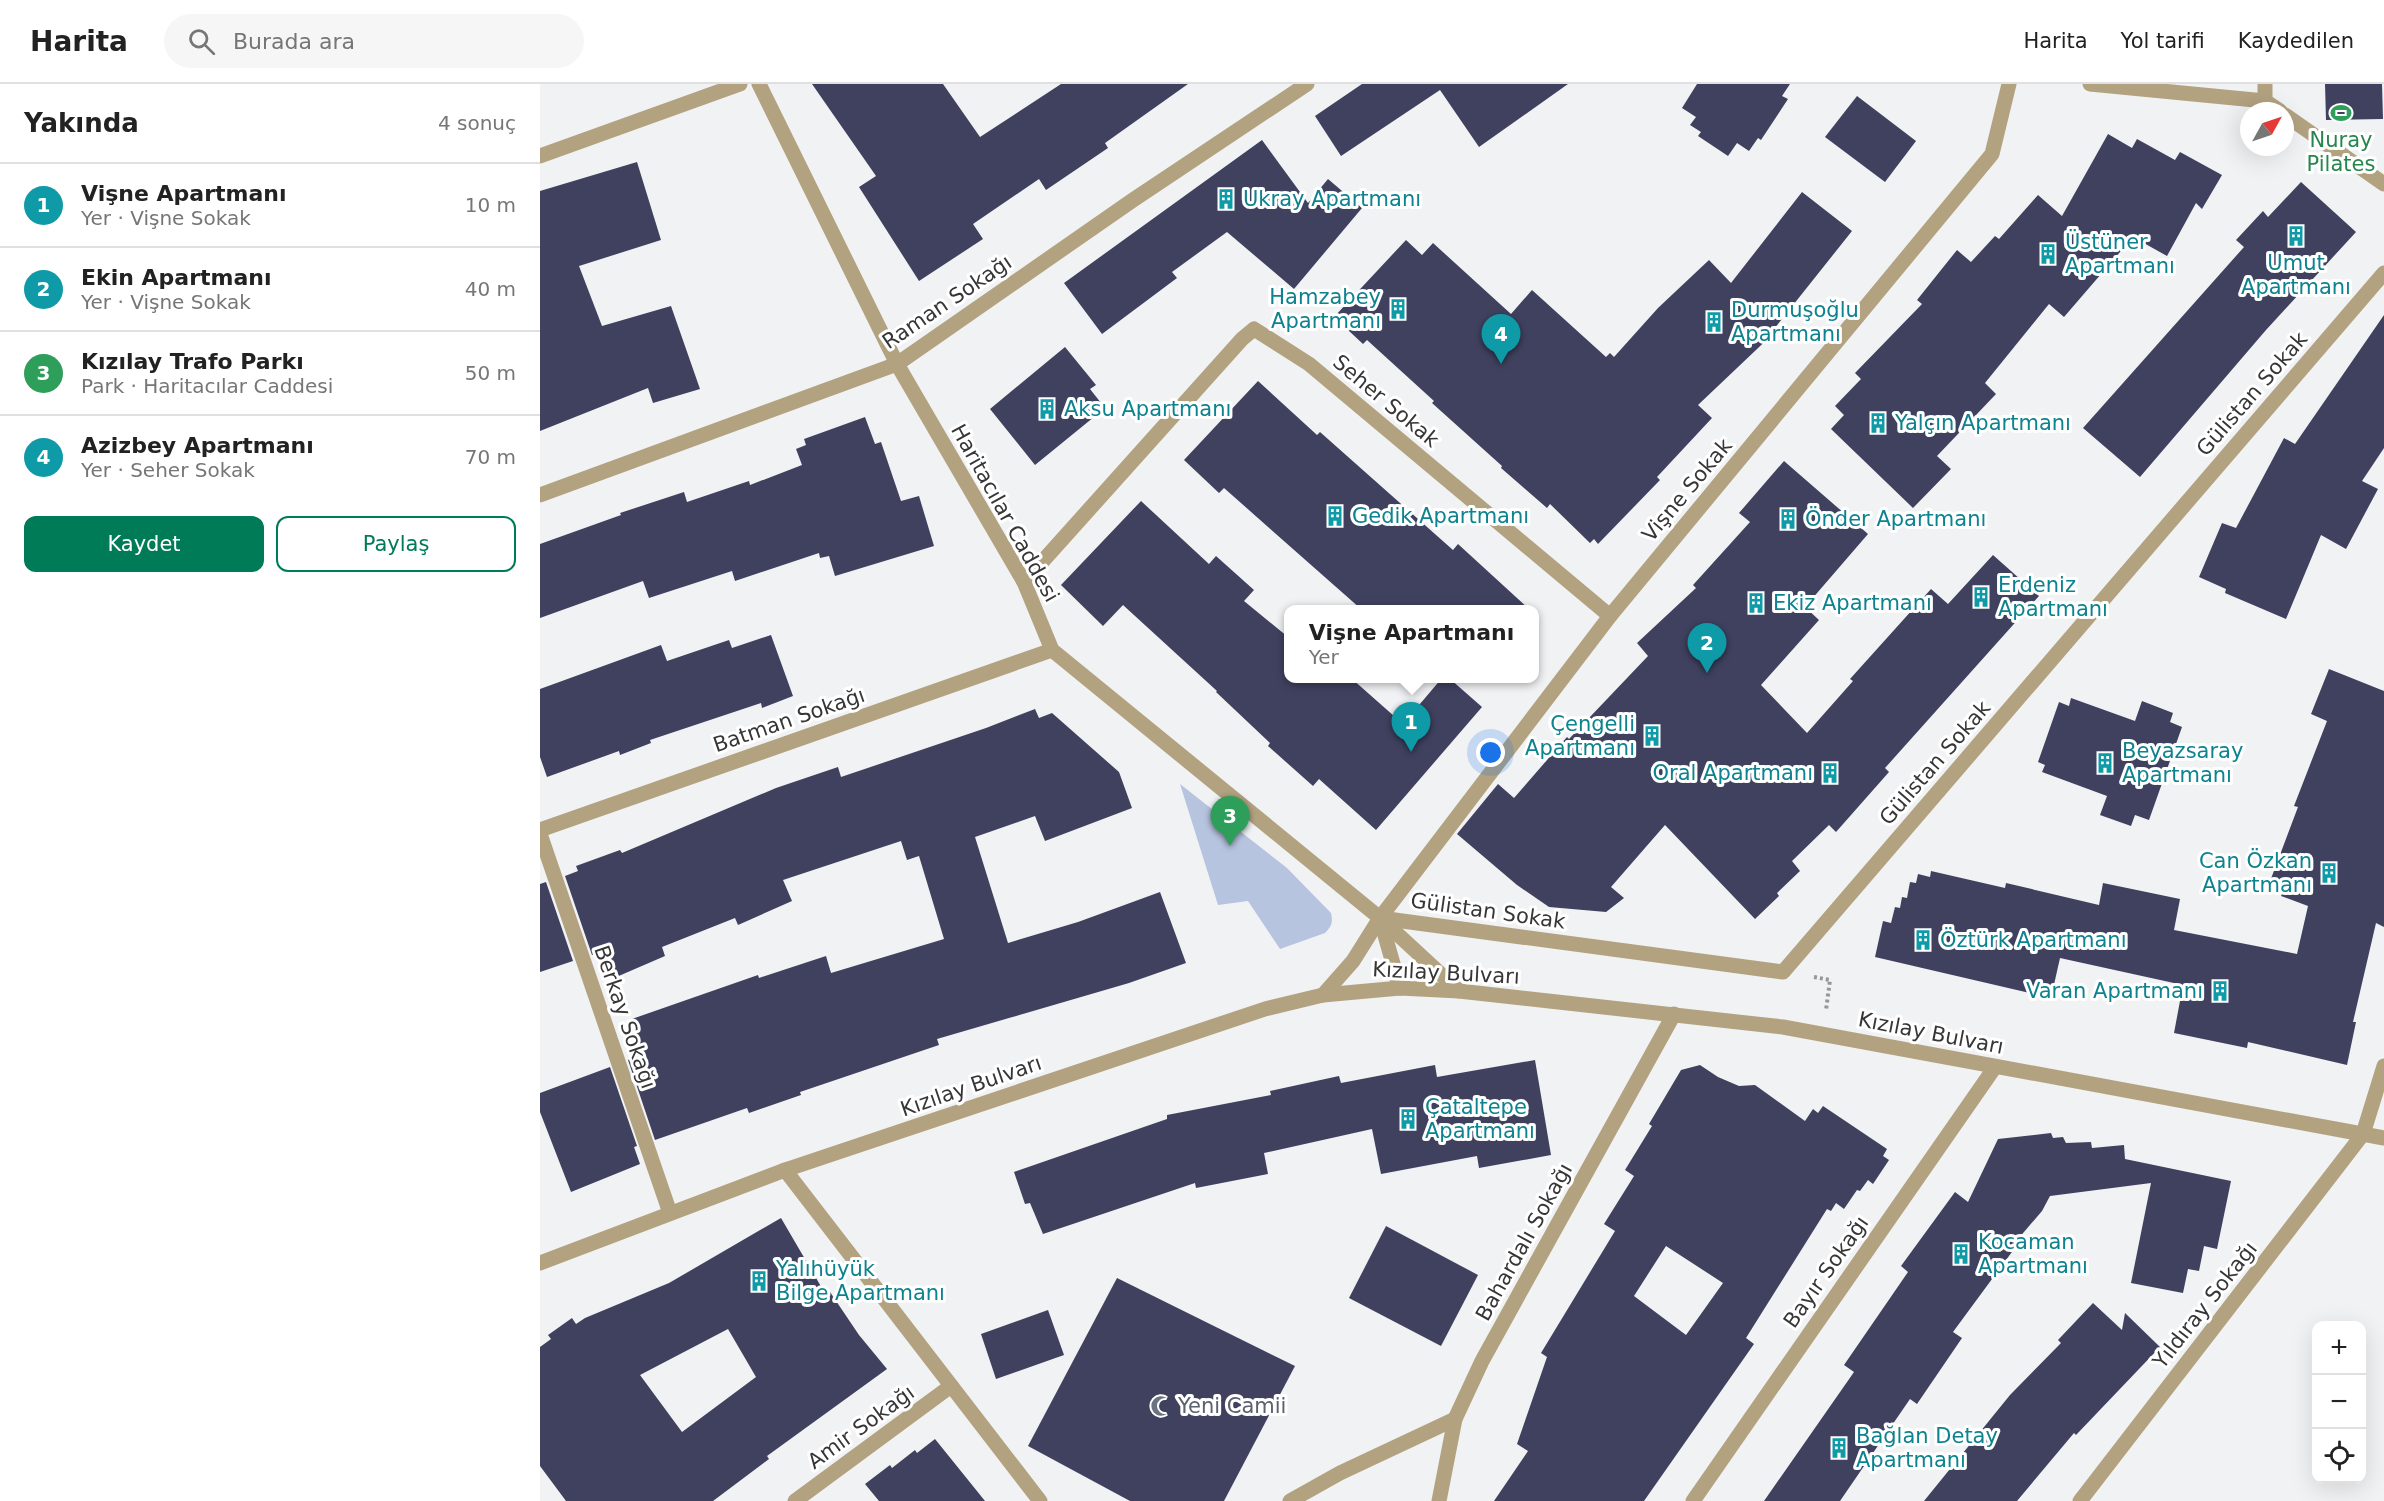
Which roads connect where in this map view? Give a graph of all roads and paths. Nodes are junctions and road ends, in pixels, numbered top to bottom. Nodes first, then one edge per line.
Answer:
1 (740, 84) edge
2 (759, 84) edge
3 (1307, 84) edge
4 (2009, 84) edge
5 (2090, 84) edge
6 (2265, 84) edge
7 (2265, 101) joint
8 (2294, 121) edge
9 (540, 156) edge
10 (2384, 184) edge
11 (2384, 273) edge
12 (897, 364) junction
13 (540, 495) edge
14 (1024, 582) junction
15 (1610, 616) junction
16 (1052, 650) junction
17 (540, 832) edge
18 (1380, 918) junction
19 (1400, 988) junction
20 (1459, 991) junction
21 (1323, 995) junction
22 (1674, 1014) junction
23 (2384, 1066) edge
24 (1995, 1067) junction
25 (2364, 1134) junction
26 (2384, 1138) edge
27 (785, 1170) junction
28 (670, 1214) junction
29 (540, 1263) edge
30 (951, 1386) junction
31 (1455, 1419) junction
32 (795, 1501) edge
33 (1040, 1501) edge
34 (1290, 1501) edge
35 (1439, 1501) edge
36 (1693, 1501) edge
37 (2080, 1501) edge

1 - 9 street
2 - 12 street, Haritacılar Caddesi
3 - 12 street, Raman Sokağı
4 - 15 street, Vişne Sokak
5 - 7 street
6 - 7 street
8 - 10 street
11 - 18 street, Gülistan Sokak
12 - 13 street, Raman Sokağı
12 - 14 street, Haritacılar Caddesi
14 - 15 street, Seher Sokak
14 - 16 street, Haritacılar Caddesi
15 - 18 street, Vişne Sokak
16 - 17 street, Batman Sokağı
16 - 18 street, Haritacılar Caddesi
17 - 28 street, Berkay Sokağı
18 - 19 street
18 - 20 street, Haritacılar Caddesi
18 - 21 street, Vişne Sokak
19 - 20 street, Kızılay Bulvarı
19 - 21 street, Kızılay Bulvarı
20 - 22 street, Kızılay Bulvarı
21 - 27 street, Kızılay Bulvarı
22 - 24 street, Kızılay Bulvarı
22 - 31 street, Bahardalı Sokağı
23 - 25 street
24 - 25 street, Kızılay Bulvarı
24 - 36 street, Bayır Sokağı
25 - 26 street, Kızılay Bulvarı
25 - 37 street, Yıldıray Sokağı
27 - 28 street, Kızılay Bulvarı
27 - 30 street
28 - 29 street, Kızılay Bulvarı
30 - 32 street, Amir Sokağı
30 - 33 street
31 - 34 street
31 - 35 street, Bahardalı Sokağı

